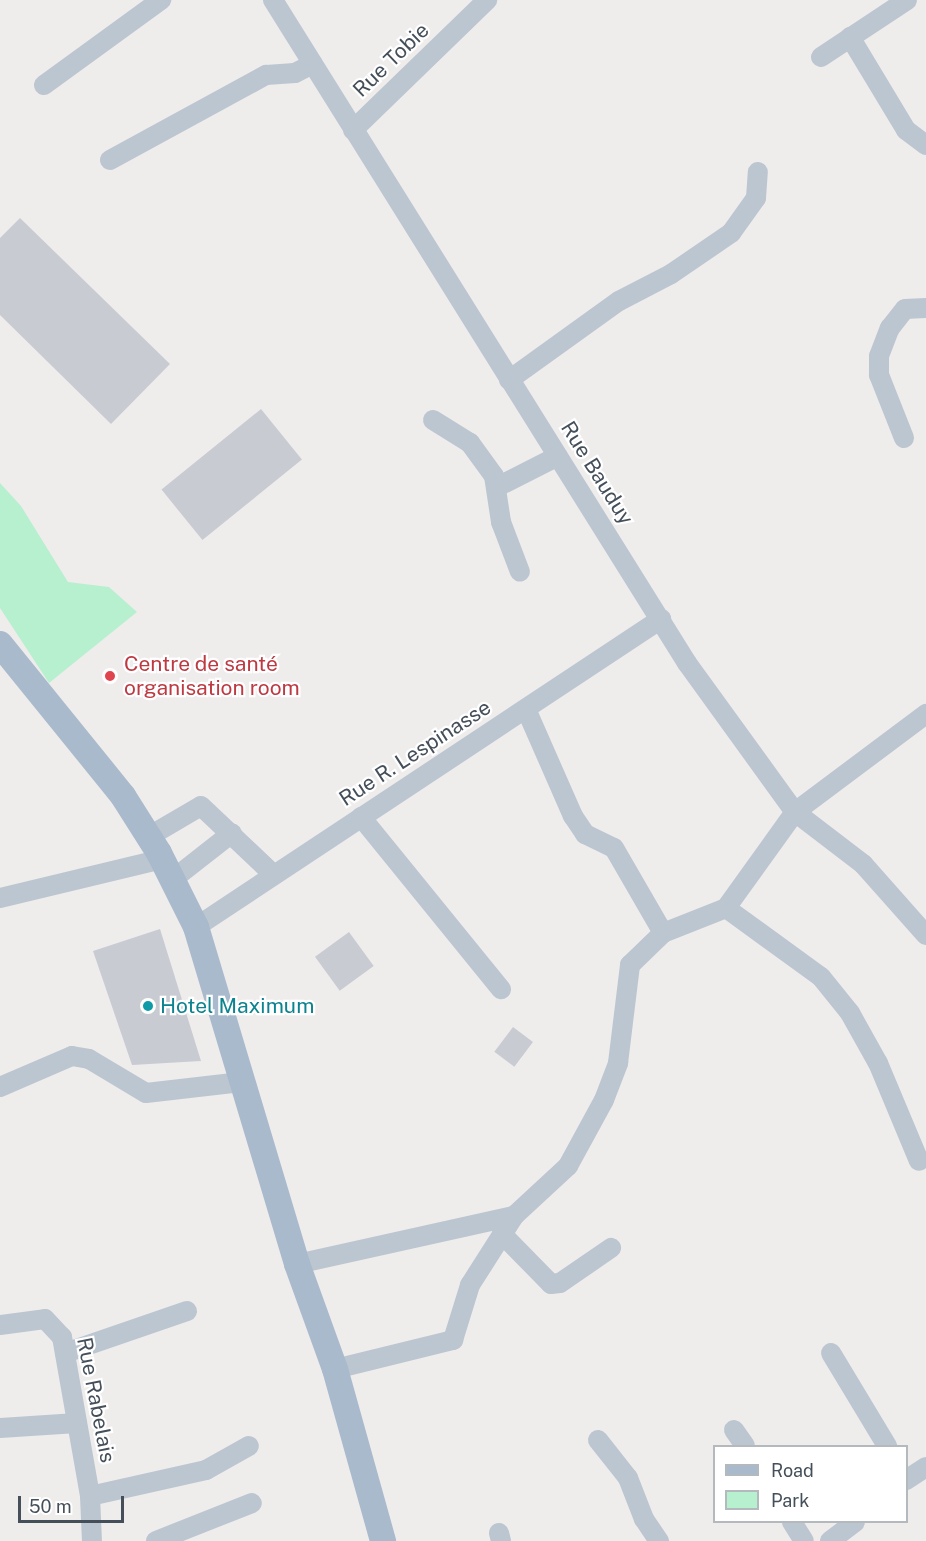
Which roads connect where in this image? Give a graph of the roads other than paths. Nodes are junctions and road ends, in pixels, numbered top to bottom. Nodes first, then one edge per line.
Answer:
1 (161, 0) edge
2 (273, 0) edge
3 (487, 0) edge
4 (907, 0) edge
5 (850, 37) junction
6 (821, 57) dead end
7 (313, 64) junction
8 (44, 85) dead end
9 (353, 130) junction
10 (926, 145) edge
11 (110, 160) dead end
12 (758, 172) dead end
13 (926, 308) edge
14 (509, 380) junction
15 (433, 420) dead end
16 (904, 438) dead end
17 (558, 456) junction
18 (497, 487) junction
19 (520, 572) dead end
20 (661, 619) junction
21 (0, 644) edge
22 (526, 709) junction
23 (926, 714) edge
24 (795, 812) junction
25 (361, 817) junction
26 (232, 833) junction
27 (148, 837) junction
28 (167, 870) junction
29 (274, 875) junction
30 (0, 898) edge
31 (726, 908) junction
32 (196, 927) junction
33 (663, 933) junction
34 (926, 935) edge
35 (501, 989) dead end
36 (241, 1082) junction
37 (0, 1087) edge
38 (919, 1161) dead end
39 (514, 1216) junction
40 (502, 1234) junction
41 (611, 1248) dead end
42 (297, 1264) junction
43 (187, 1311) dead end
44 (0, 1325) edge
45 (65, 1353) junction
46 (831, 1353) dead end
47 (334, 1369) junction
48 (77, 1423) junction
49 (0, 1428) edge
50 (734, 1430) dead end
51 (598, 1440) dead end
52 (744, 1445) edge
53 (886, 1445) edge
54 (249, 1446) dead end
55 (926, 1467) edge
56 (908, 1479) edge
57 (90, 1496) junction
58 (252, 1503) dead end
59 (793, 1523) edge
60 (852, 1523) edge
61 (93, 1541) edge
62 (156, 1541) edge
63 (383, 1541) edge
64 (659, 1541) edge
65 (804, 1541) edge
66 (830, 1541) edge

1 - 8 street
2 - 7 street, Rue Bauduy
3 - 9 street, Rue Tobie
4 - 5 street
5 - 6 street
5 - 10 street
7 - 9 street, Rue Bauduy
7 - 11 street
9 - 14 street, Rue Bauduy
12 - 14 street
13 - 16 street
14 - 17 street, Rue Bauduy
15 - 18 street
17 - 18 street
17 - 20 street, Rue Bauduy
18 - 19 street
20 - 22 street, Rue R. Lespinasse
20 - 24 street, Rue Bauduy
21 - 27 main road
22 - 25 street, Rue R. Lespinasse
22 - 33 street
23 - 24 street
24 - 31 street
24 - 34 street, Rue Bauduy
25 - 29 street, Rue R. Lespinasse
25 - 35 street
26 - 27 street
26 - 28 street
26 - 29 street
27 - 28 main road
28 - 30 street
28 - 32 main road
29 - 32 street, Rue R. Lespinasse
31 - 33 street
31 - 38 street
32 - 36 main road
33 - 39 street
36 - 37 street
36 - 42 main road
39 - 40 street
39 - 42 street
40 - 41 street
40 - 47 street
42 - 47 main road
43 - 45 street
44 - 45 street, Rue Rabelais
45 - 48 street, Rue Rabelais
46 - 53 street
47 - 63 main road
48 - 49 street
48 - 57 street, Rue Rabelais
50 - 52 street
51 - 64 street
54 - 57 street
55 - 56 street
57 - 61 street, Rue Rabelais
58 - 62 street
59 - 65 street
60 - 66 street

